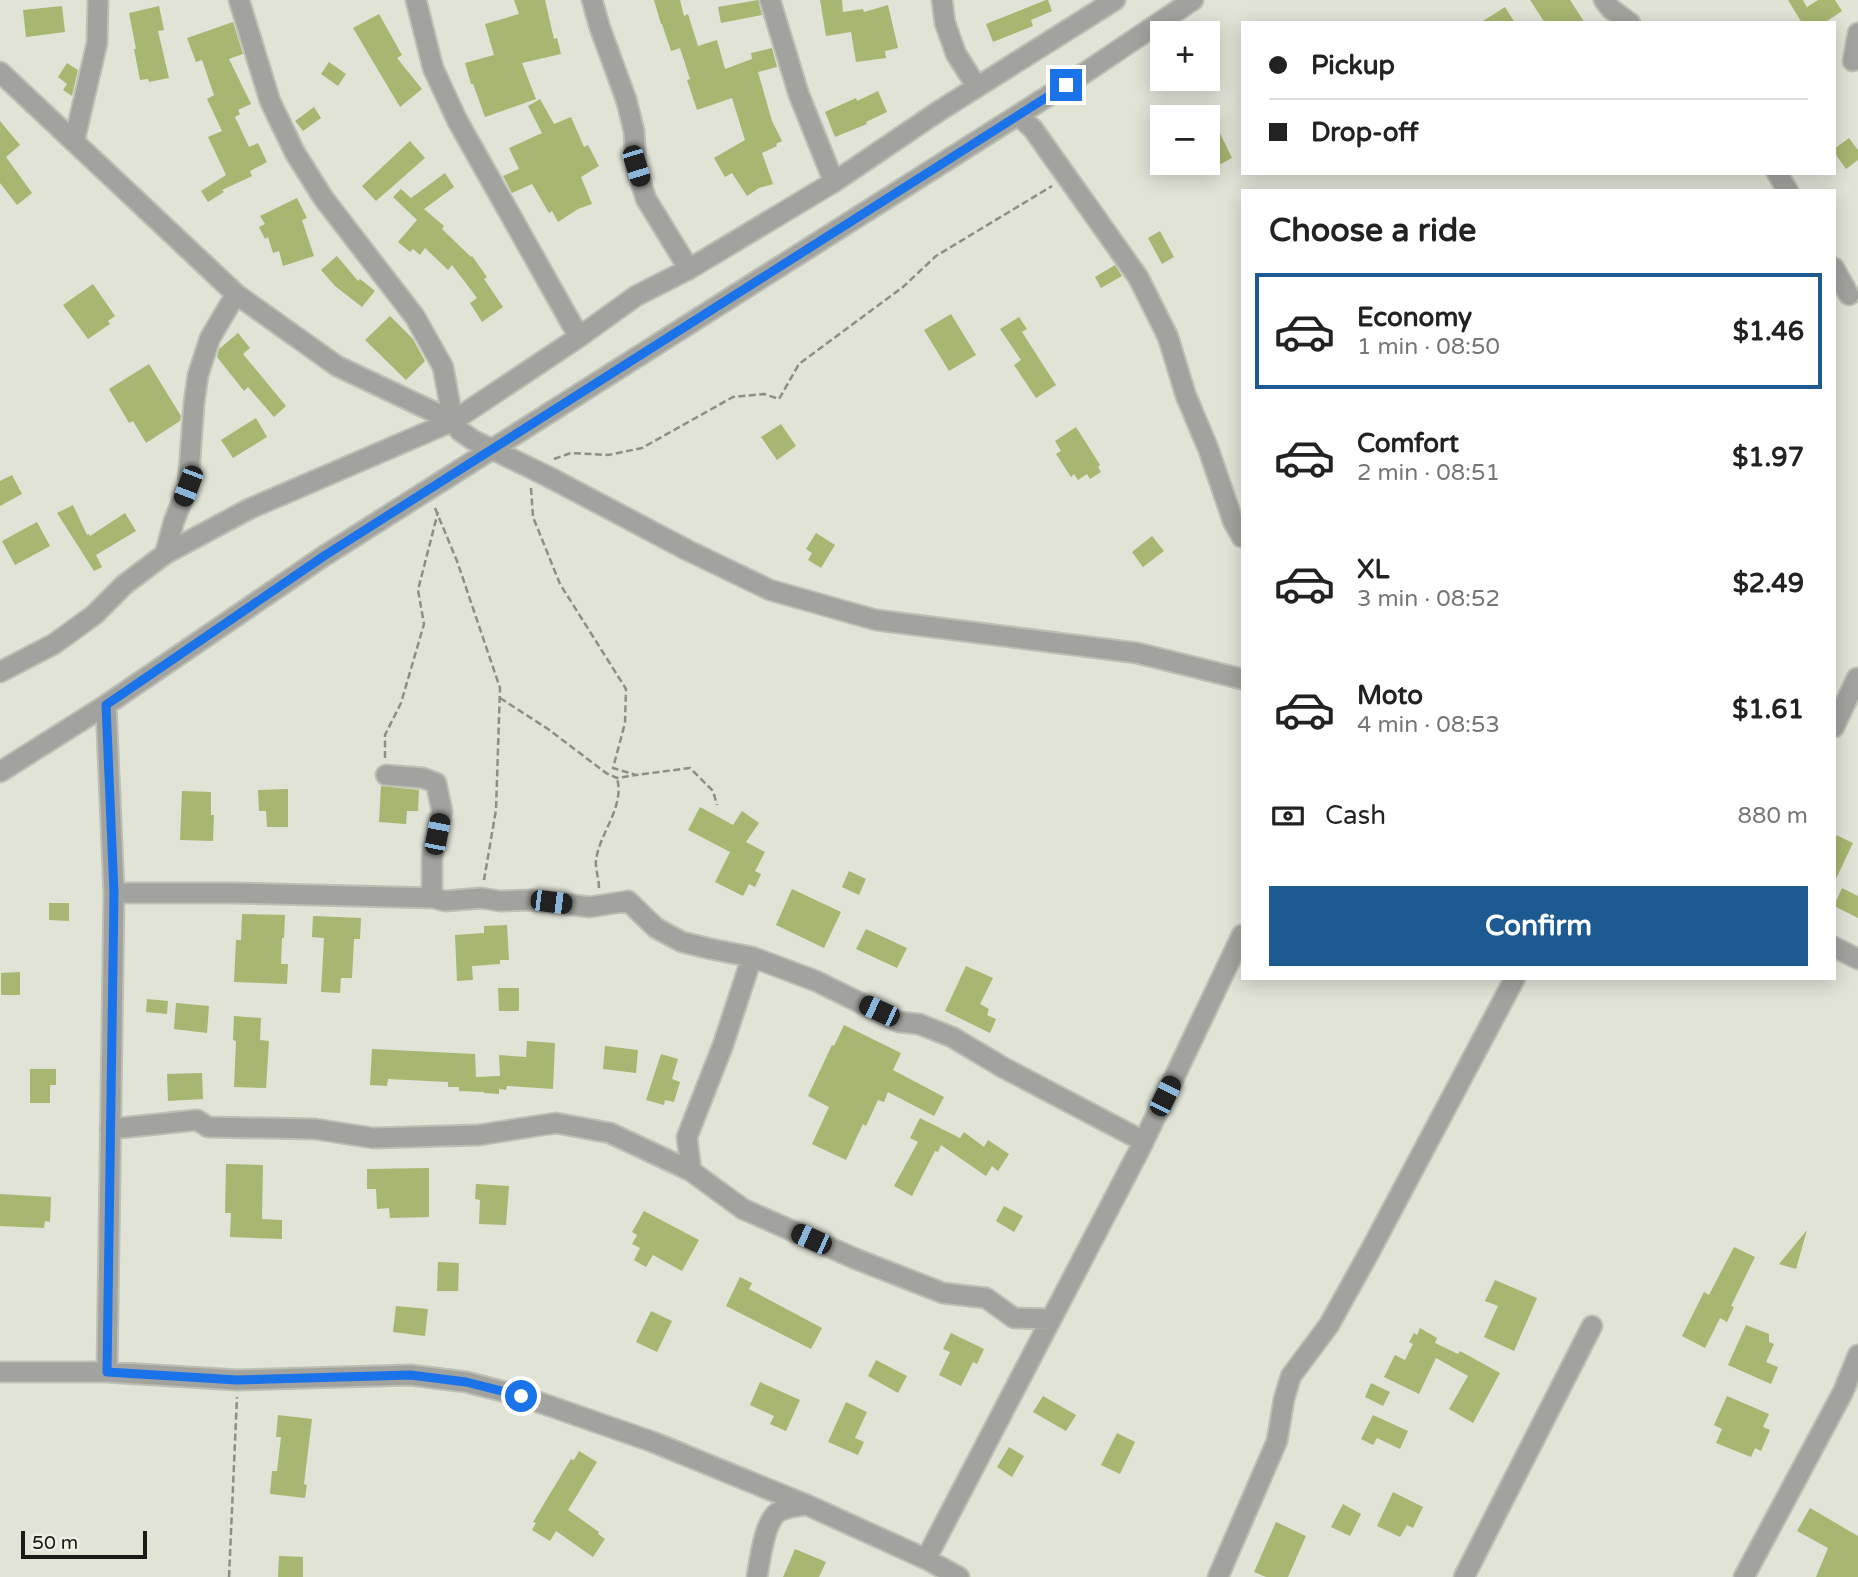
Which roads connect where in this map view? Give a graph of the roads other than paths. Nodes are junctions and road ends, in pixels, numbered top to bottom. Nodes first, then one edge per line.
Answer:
1 (98, 0) edge
2 (239, 0) edge
3 (416, 0) edge
4 (592, 0) edge
5 (770, 0) edge
6 (942, 0) edge
7 (1115, 0) edge
8 (1193, 0) edge
9 (1604, 0) edge
10 (1627, 21) edge
11 (1858, 33) edge
12 (1836, 56) edge
13 (1856, 62) edge
14 (0, 72) edge
15 (977, 87) junction
16 (1018, 115) junction
17 (74, 142) junction
18 (834, 182) junction
19 (689, 269) junction
20 (1836, 272) edge
21 (236, 294) junction
22 (1849, 295) dead end
23 (579, 337) junction
24 (453, 421) junction
25 (492, 449) junction
26 (1241, 535) edge
27 (165, 554) junction
28 (0, 671) edge
29 (1857, 678) edge
30 (1241, 679) edge
31 (106, 705) junction
32 (1836, 723) edge
33 (0, 772) edge
34 (386, 775) road end
35 (114, 893) junction
36 (432, 898) junction
37 (1241, 937) edge
38 (1836, 948) edge
39 (752, 957) junction
40 (1858, 959) edge
41 (1514, 980) edge
42 (110, 1129) junction
43 (1143, 1141) junction
44 (691, 1171) junction
45 (1051, 1319) junction
46 (1592, 1326) dead end
47 (1858, 1356) edge
48 (0, 1372) edge
49 (107, 1372) junction
50 (807, 1505) junction
51 (926, 1559) junction
52 (757, 1577) edge
53 (959, 1577) edge
54 (1218, 1577) edge
55 (1464, 1577) edge
56 (1744, 1577) edge

1 - 17 street
2 - 24 street
3 - 23 street
4 - 19 street
5 - 18 street
6 - 15 street
7 - 15 street
8 - 16 street
9 - 10 street
11 - 13 street
12 - 13 street
14 - 17 street
15 - 18 street
16 - 25 street
16 - 26 street
17 - 21 street
18 - 19 street
19 - 23 street
20 - 22 street
21 - 24 street
21 - 27 street
23 - 24 street
24 - 25 street
24 - 27 street
25 - 30 street
25 - 31 street
27 - 28 street
29 - 32 street
31 - 33 street
31 - 35 street
34 - 36 street
35 - 36 street
35 - 42 street
36 - 39 street
37 - 43 street
38 - 40 street
39 - 43 street
39 - 44 street
41 - 54 street
42 - 44 street
42 - 49 street
43 - 45 street
44 - 45 street
45 - 51 street
46 - 55 street
47 - 56 street
48 - 49 street
49 - 50 street
50 - 51 street
50 - 52 street
51 - 53 street

